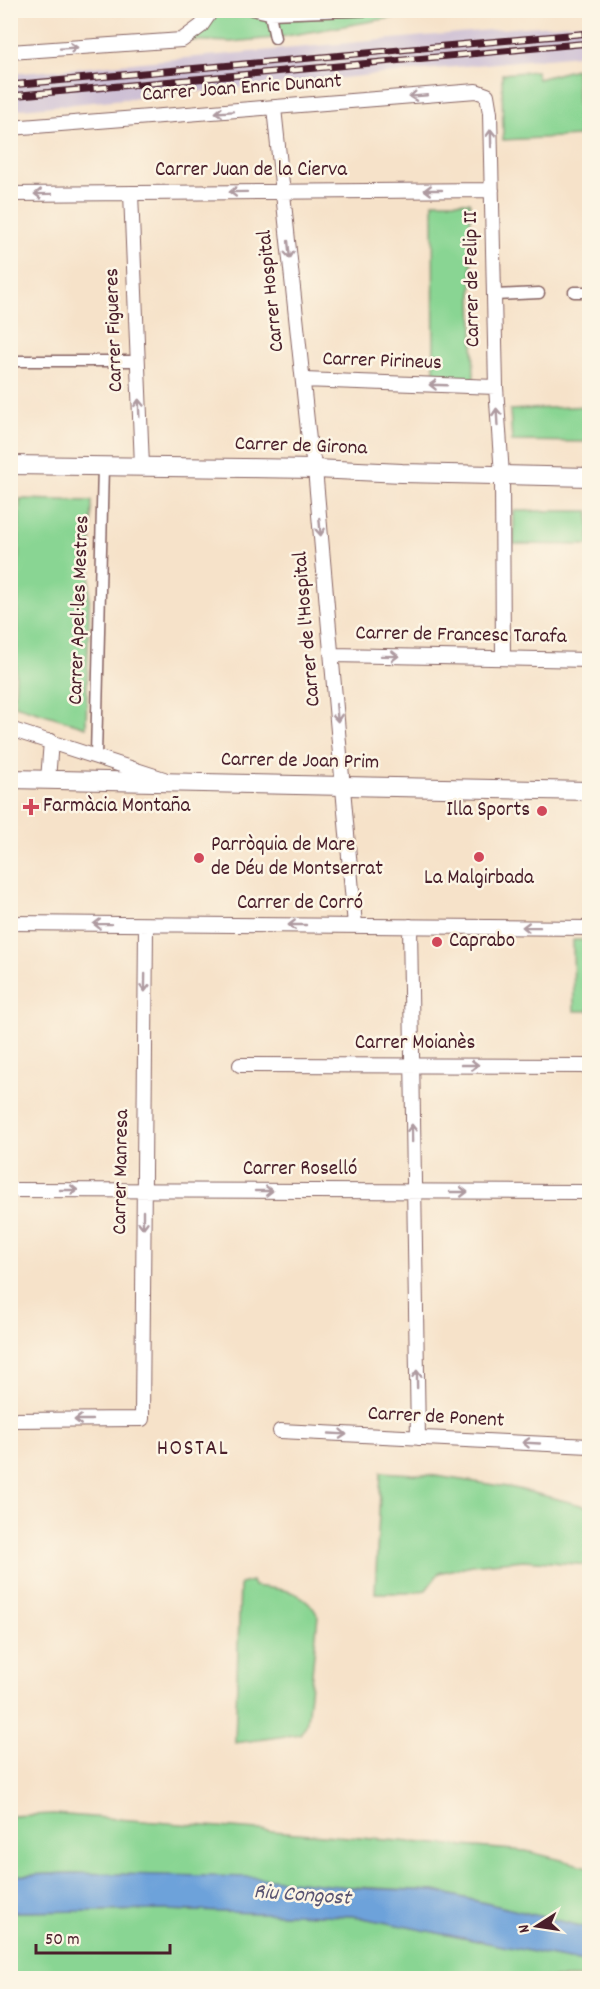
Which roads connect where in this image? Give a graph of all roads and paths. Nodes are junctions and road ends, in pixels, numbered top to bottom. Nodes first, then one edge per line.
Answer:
1 (212, 10) edge
2 (252, 10) edge
3 (378, 10) edge
4 (270, 14) junction
5 (274, 38) dead end
6 (10, 52) edge
7 (476, 91) joint
8 (274, 108) junction
9 (10, 128) edge
10 (492, 189) junction
11 (283, 191) junction
12 (131, 193) junction
13 (10, 194) edge
14 (574, 292) dead end
15 (590, 292) edge
16 (539, 293) dead end
17 (494, 295) junction
18 (10, 361) edge
19 (138, 362) junction
20 (303, 380) junction
21 (496, 387) junction
22 (10, 465) edge
23 (103, 466) junction
24 (142, 466) junction
25 (315, 469) junction
26 (502, 475) junction
27 (590, 477) edge
28 (332, 655) junction
29 (503, 658) junction
30 (590, 660) edge
31 (10, 729) edge
32 (51, 741) junction
33 (96, 756) junction
34 (10, 779) edge
35 (48, 780) junction
36 (175, 782) junction
37 (343, 785) junction
38 (590, 791) edge
39 (10, 923) edge
40 (146, 925) junction
41 (355, 925) junction
42 (410, 926) junction
43 (590, 928) edge
44 (240, 1065) dead end
45 (411, 1065) junction
46 (590, 1066) edge
47 (10, 1190) edge
48 (143, 1190) junction
49 (413, 1192) junction
50 (590, 1192) edge
51 (10, 1420) edge
52 (280, 1431) dead end
53 (418, 1438) junction
54 (590, 1446) edge

6 -> 1 street
2 - 4 street
3 - 4 street
4 - 5 street
7 -> 8 street, Carrer Joan Enric Dunant
10 -> 7 street, Carrer de Felip II
8 -> 9 street, Carrer Joan Enric Dunant
8 - 11 street, Carrer Hospital
10 -> 11 street, Carrer Juan de la Cierva
10 - 17 street, Carrer de Felip II
11 -> 12 street, Carrer Juan de la Cierva
11 -> 20 street, Carrer Hospital
12 -> 13 street, Carrer Juan de la Cierva
12 - 19 street, Carrer Figueres
14 - 15 street
16 - 17 street
17 - 21 street, Carrer de Felip II
18 - 19 street
24 -> 19 street, Carrer Figueres
21 -> 20 street, Carrer Pirineus
20 - 25 street, Carrer Hospital
26 -> 21 street, Carrer de Felip II
22 - 23 street, Carrer de Girona
23 - 24 street, Carrer de Girona
23 - 33 street, Carrer Apel·les Mestres
24 - 25 street, Carrer de Girona
25 - 26 street, Carrer de Girona
25 -> 28 street, Carrer de l'Hospital
26 - 27 street, Carrer de Girona
26 - 29 street, Carrer de Felip II
28 -> 29 street, Carrer de Francesc Tarafa
28 -> 37 street, Carrer de l'Hospital
29 - 30 street, Carrer de Francesc Tarafa
31 - 32 street
32 - 33 street
32 - 35 street
33 - 36 street
34 - 35 street, Carrer de Joan Prim
35 - 36 street, Carrer de Joan Prim
36 - 37 street, Carrer de Joan Prim
37 - 38 street, Carrer de Joan Prim
37 - 41 street, Carrer de l'Hospital
40 -> 39 street, Carrer de Corró
41 -> 40 street, Carrer de Corró
40 -> 48 street, Carrer Manresa
41 - 42 street, Carrer de Corró
43 -> 42 street, Carrer de Corró
42 - 45 street
44 - 45 street, Carrer Moianès
45 -> 46 street, Carrer Moianès
49 -> 45 street
47 -> 48 street, Carrer Roselló
48 -> 49 street, Carrer Roselló
48 -> 51 street, Carrer Manresa
49 -> 50 street, Carrer Roselló
53 -> 49 street
52 -> 53 street, Carrer de Ponent
54 -> 53 street, Carrer de Ponent

